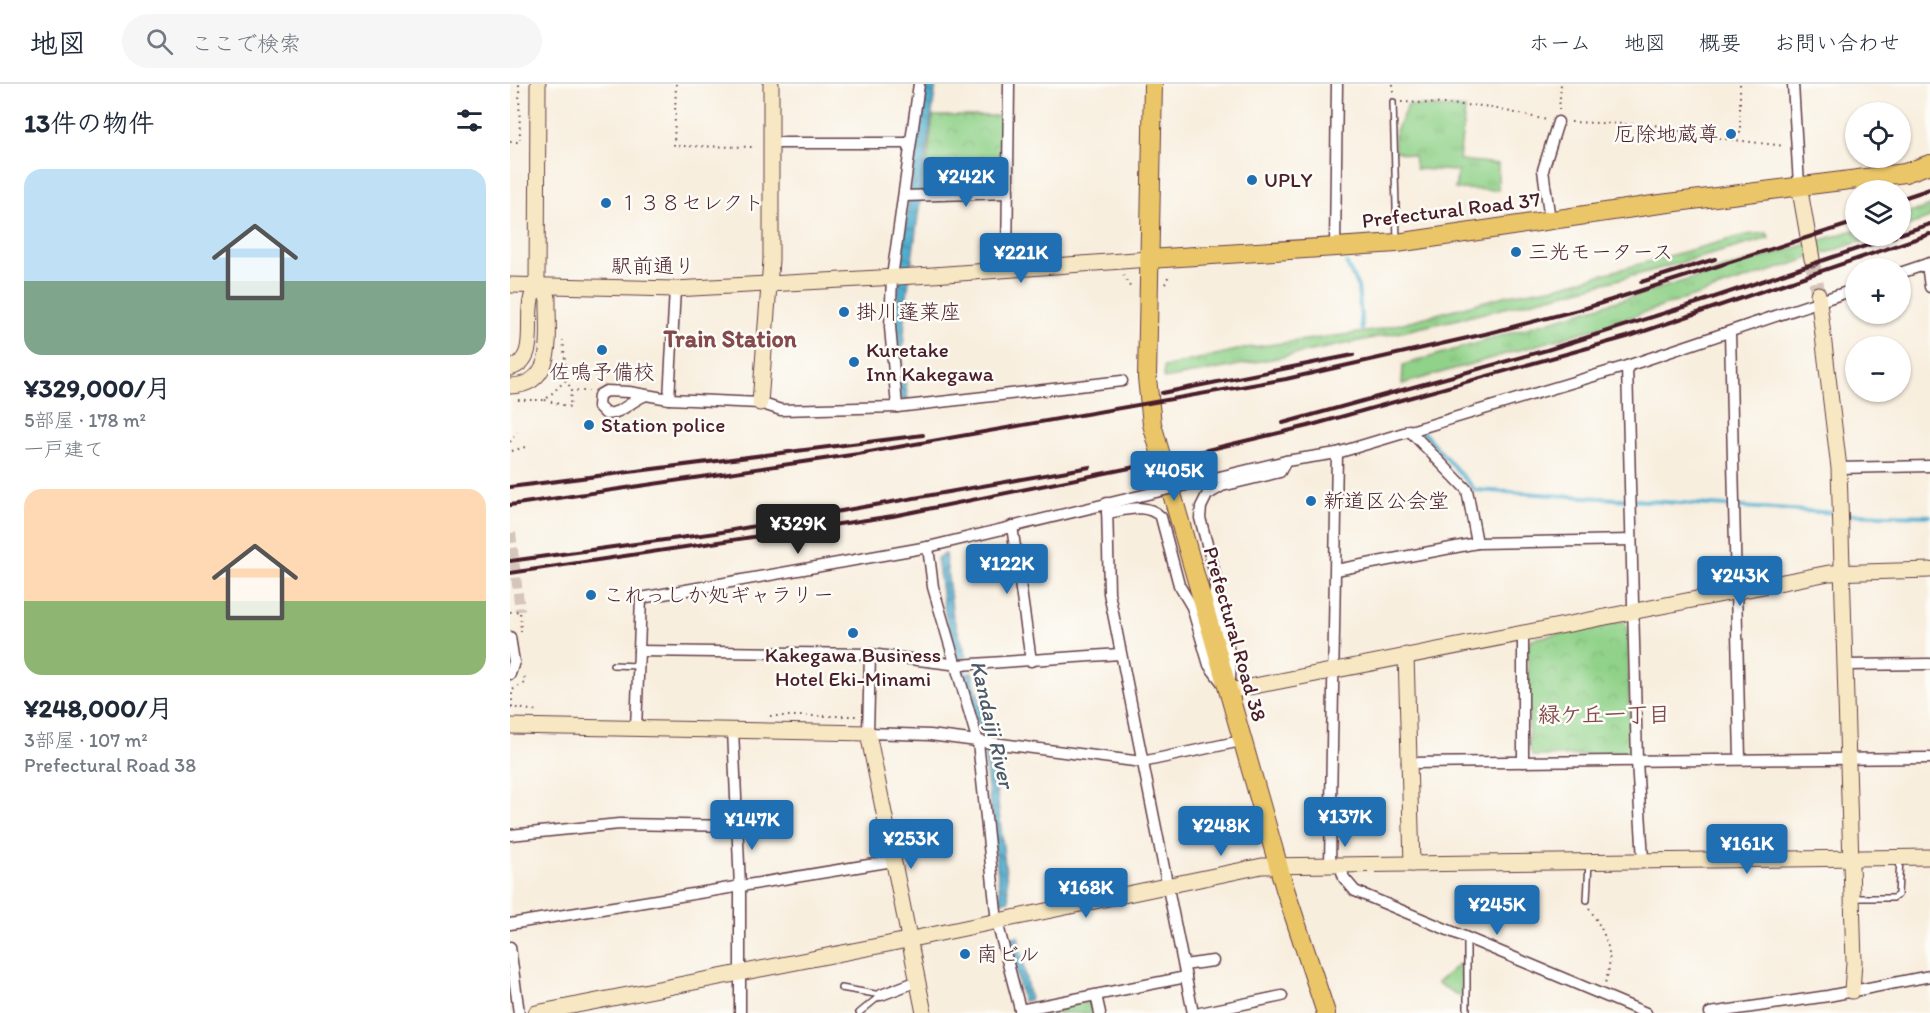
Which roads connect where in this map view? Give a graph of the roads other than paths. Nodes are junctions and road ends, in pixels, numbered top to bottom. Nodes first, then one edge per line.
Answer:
1 (538, 84) edge
2 (771, 84) edge
3 (919, 84) edge
4 (1009, 84) edge
5 (1153, 84) edge
6 (1337, 84) edge
7 (1793, 84) edge
8 (1393, 102) road end
9 (1558, 122) road end
10 (910, 143) junction
11 (765, 145) junction
12 (1930, 164) edge
13 (1799, 185) junction
14 (1008, 193) junction
15 (905, 196) junction
16 (1550, 220) junction
17 (1397, 243) junction
18 (1335, 247) junction
19 (1149, 259) junction
20 (1812, 259) tunnel mouth
21 (1928, 263) edge
22 (1007, 268) junction
23 (1911, 269) edge
24 (892, 277) junction
25 (770, 282) junction
26 (510, 285) edge
27 (537, 286) junction
28 (1930, 287) edge
29 (675, 289) junction
30 (1845, 292) edge
31 (1819, 298) junction
32 (1730, 332) junction
33 (1627, 366) junction
34 (510, 368) edge
35 (1122, 381) dead end
36 (510, 386) edge
37 (644, 396) dead end
38 (669, 399) junction
39 (760, 403) junction
40 (897, 407) junction
41 (1408, 430) junction
42 (1337, 453) junction
43 (1286, 461) junction
44 (1930, 466) edge
45 (1839, 468) junction
46 (1107, 508) junction
47 (1012, 526) junction
48 (1631, 540) junction
49 (927, 543) junction
50 (1477, 543) junction
51 (1336, 570) junction
52 (1930, 570) edge
53 (1842, 572) junction
54 (1737, 591) junction
55 (1633, 610) junction
56 (1523, 632) junction
57 (510, 637) edge
58 (639, 651) junction
59 (870, 654) junction
60 (1120, 654) junction
61 (1406, 656) junction
62 (1031, 661) junction
63 (1930, 664) edge
64 (613, 665) dead end
65 (957, 665) junction
66 (1845, 665) junction
67 (638, 666) junction
68 (1332, 669) junction
69 (510, 675) edge
70 (1229, 691) junction
71 (510, 726) edge
72 (636, 729) junction
73 (733, 730) junction
74 (868, 733) junction
75 (1241, 741) junction
76 (979, 742) junction
77 (1930, 758) edge
78 (1740, 759) junction
79 (1848, 759) junction
80 (1637, 760) junction
81 (1142, 762) junction
82 (1523, 762) junction
83 (1407, 763) junction
84 (737, 826) junction
85 (510, 835) edge
86 (1850, 857) junction
87 (1900, 857) junction
88 (1930, 857) edge
89 (893, 861) junction
90 (1589, 861) junction
91 (1643, 861) junction
92 (1412, 864) junction
93 (1335, 865) junction
94 (1278, 866) junction
95 (1168, 884) junction
96 (740, 887) junction
97 (1852, 898) junction
98 (1587, 900) road end
99 (997, 922) junction
100 (510, 924) edge
101 (1467, 938) junction
102 (909, 940) junction
103 (510, 947) edge
104 (1213, 961) dead end
105 (1184, 964) junction
106 (741, 972) junction
107 (1930, 976) edge
108 (1186, 977) junction
109 (918, 981) junction
110 (841, 988) dead end
111 (1852, 992) junction
112 (882, 994) junction
113 (1096, 995) junction
114 (1282, 996) dead end
115 (1021, 1011) edge
116 (519, 1013) edge
117 (536, 1013) edge
118 (740, 1013) edge
119 (859, 1013) edge
120 (924, 1013) edge
121 (1100, 1013) edge
122 (1193, 1013) edge
123 (1200, 1013) edge
124 (1326, 1013) edge
125 (1467, 1013) edge
126 (1646, 1013) edge
127 (1710, 1013) edge

1 - 27 street
2 - 11 street
3 - 10 street
4 - 14 street
5 - 19 main road
6 - 18 street
7 - 13 street
8 - 17 lane
9 - 16 street
10 - 11 street
10 - 15 street
11 - 25 street
12 - 13 main road, Prefectural Road 37
13 - 16 main road, Prefectural Road 37
13 - 20 street
14 - 15 street
14 - 22 street
15 - 24 street
16 - 17 main road, Prefectural Road 37
17 - 18 main road, Prefectural Road 37
18 - 19 main road, Prefectural Road 37
19 - 22 street, 駅前通り
19 - 70 main road, Prefectural Road 38
21 - 23 street
21 - 28 street
22 - 24 street, 駅前通り
24 - 25 street, 駅前通り
24 - 40 street
25 - 29 street, 駅前通り
25 - 39 street
26 - 27 street, 駅前通り
27 - 29 street, 駅前通り
27 - 34 street
27 - 36 street
29 - 38 street
30 - 31 street
31 - 32 street
31 - 45 street
32 - 33 street
32 - 54 street
33 - 41 street
33 - 48 street
35 - 40 street
37 - 38 street
38 - 39 street
39 - 40 street
41 - 42 street
41 - 50 street
42 - 43 street
42 - 51 street
43 - 46 street, bridge
43 - 70 street
44 - 45 street
45 - 53 street
46 - 47 street
46 - 60 street
46 - 70 street
47 - 49 street
47 - 62 street
48 - 50 street
48 - 55 street
49 - 58 street
49 - 65 street
50 - 51 street
51 - 68 street
52 - 53 street
53 - 54 street
53 - 66 street
54 - 55 street
54 - 78 street
55 - 56 street
55 - 80 street
56 - 61 street
56 - 82 street
57 - 69 street
58 - 59 street
58 - 67 street
59 - 65 street
59 - 74 street
60 - 62 street
60 - 81 street
61 - 68 street
61 - 83 street
62 - 65 street
63 - 66 street
64 - 67 lane
65 - 76 street
66 - 79 street
67 - 72 street
68 - 70 street
68 - 93 street
70 - 75 main road, Prefectural Road 38
71 - 72 street
72 - 73 street
73 - 74 street
73 - 84 street
74 - 76 street
74 - 89 street
75 - 81 street
75 - 94 main road, Prefectural Road 38
76 - 81 street
76 - 99 street
77 - 79 street
78 - 79 street
78 - 80 street
79 - 86 street
80 - 82 street
80 - 91 street
81 - 95 street
82 - 83 street
83 - 92 street
84 - 85 street
84 - 96 street
86 - 87 street
86 - 91 street
86 - 97 street
87 - 88 street
87 - 97 lane
89 - 96 street
89 - 102 street
90 - 91 street
90 - 92 street
90 - 98 lane
92 - 93 street
93 - 94 street
93 - 101 street
94 - 95 street
94 - 124 main road, Prefectural Road 38
95 - 99 street
95 - 105 street
96 - 100 street
96 - 106 street
97 - 111 street
99 - 102 street
99 - 115 street
101 - 125 lane
101 - 126 street
102 - 106 street
102 - 109 street
103 - 116 street
104 - 105 street
105 - 108 street
106 - 117 street
106 - 118 street
107 - 111 street
108 - 113 street
108 - 122 street
109 - 112 street
109 - 120 street
110 - 112 lane
111 - 127 street
112 - 119 lane
113 - 115 street
113 - 121 street
114 - 123 street

